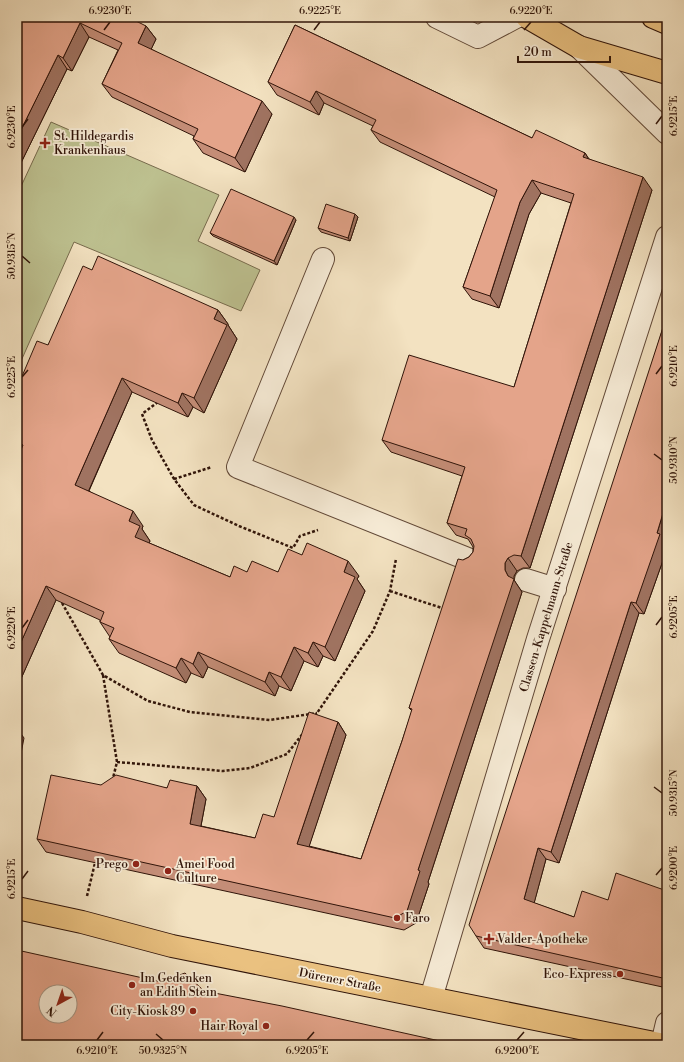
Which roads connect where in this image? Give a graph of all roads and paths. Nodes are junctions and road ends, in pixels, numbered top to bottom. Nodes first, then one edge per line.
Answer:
1 (437, 17) edge
2 (516, 17) edge
3 (527, 17) edge
4 (652, 17) edge
5 (667, 23) edge
6 (579, 47) junction
7 (667, 73) edge
8 (667, 133) edge
9 (667, 237) edge
10 (323, 259) dead end
11 (162, 399) edge
12 (238, 466) junction
13 (174, 480) junction
14 (324, 532) dead end
15 (408, 535) junction
16 (470, 560) edge
17 (526, 580) dead end
18 (555, 589) junction
19 (390, 591) junction
20 (62, 603) edge
21 (448, 610) edge
22 (103, 675) junction
23 (317, 713) junction
24 (313, 719) edge
25 (304, 731) edge
26 (117, 762) junction
27 (112, 784) edge
28 (95, 863) edge
29 (17, 908) edge
30 (82, 922) junction
31 (431, 998) junction
32 (667, 1023) edge
33 (663, 1045) edge

1 - 2 street
3 - 6 main road
4 - 5 main road
6 - 7 main road
6 - 8 street
9 - 18 street, Classen-Kappelmann-Straße
10 - 12 street
11 - 13 path
12 - 13 path
12 - 15 street
13 - 14 path
15 - 16 street
15 - 19 path
17 - 18 street
18 - 31 street, Classen-Kappelmann-Straße
19 - 21 path
19 - 23 path
20 - 22 path
22 - 23 path
22 - 26 path
23 - 24 path
25 - 26 path
26 - 27 path
28 - 30 path
29 - 30 main road, Dürener Straße
30 - 31 main road, Dürener Straße
31 - 33 main road, Dürener Straße
32 - 33 street

